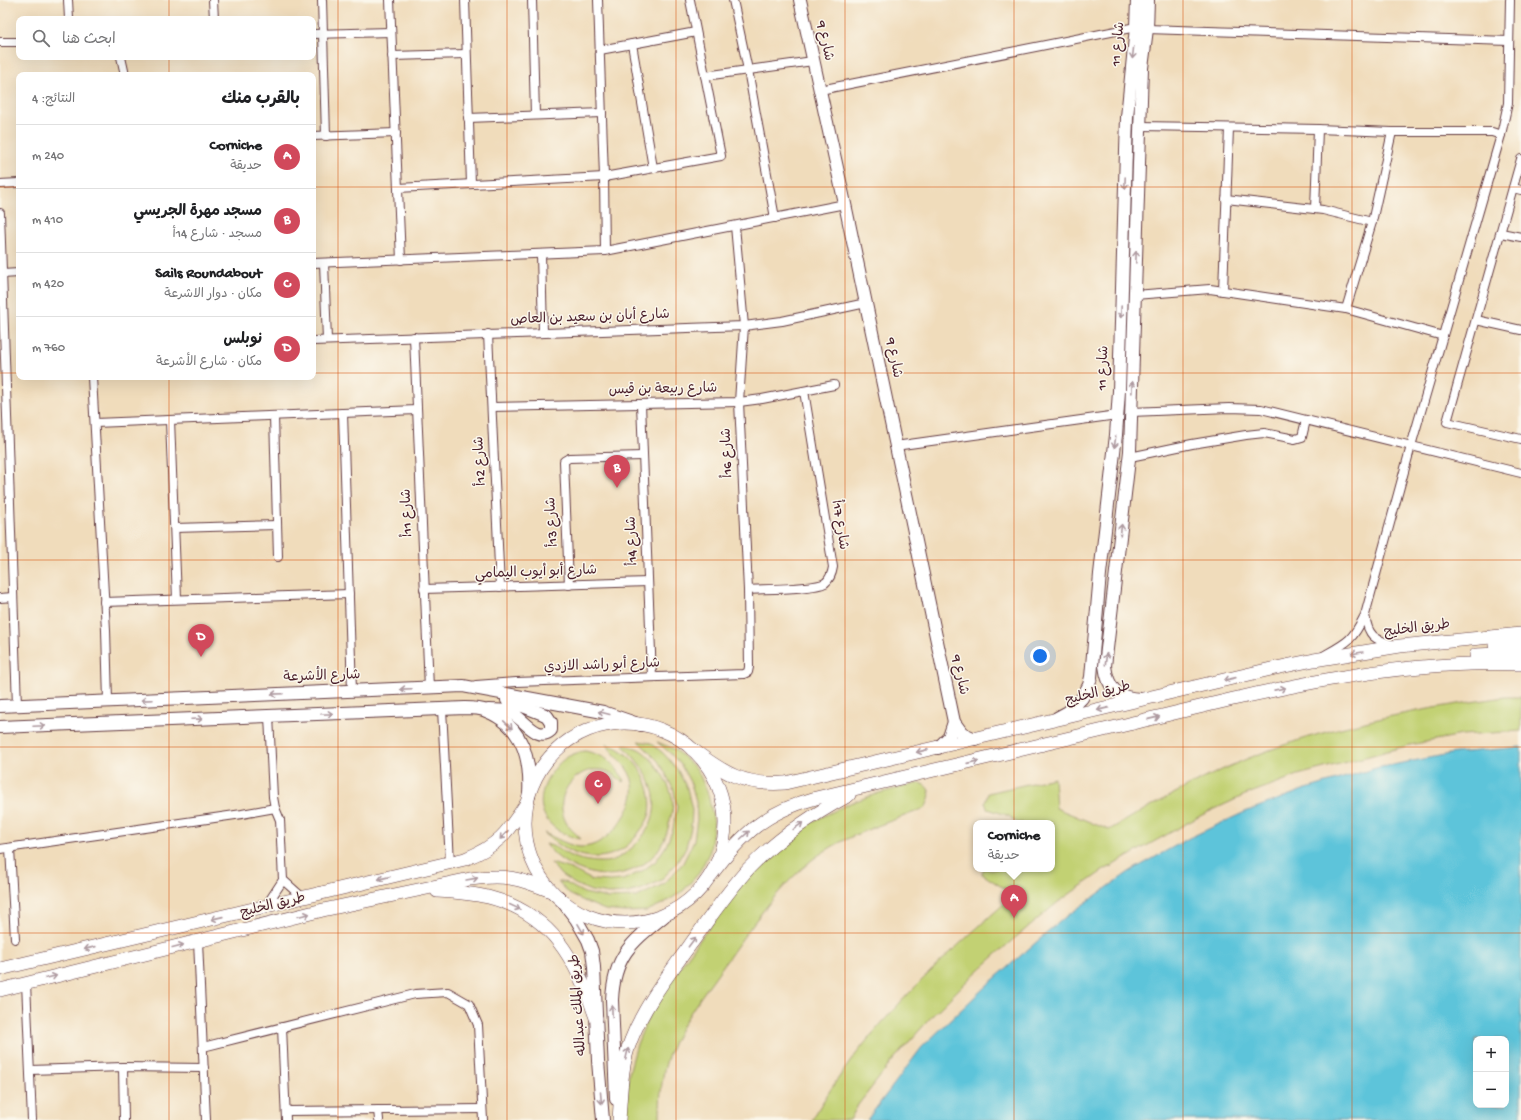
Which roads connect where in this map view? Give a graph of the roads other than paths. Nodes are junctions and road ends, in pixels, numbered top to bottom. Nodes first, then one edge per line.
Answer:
1 (68, 0) edge
2 (213, 0) edge
3 (322, 0) edge
4 (390, 0) edge
5 (465, 0) edge
6 (532, 0) edge
7 (598, 0) edge
8 (690, 0) edge
9 (733, 0) edge
10 (800, 0) edge
11 (1136, 0) edge
12 (1148, 0) edge
13 (1510, 0) edge
14 (69, 16) edge
15 (214, 16) edge
16 (1141, 28) junction
17 (391, 32) junction
18 (696, 32) junction
19 (316, 34) edge
20 (323, 34) junction
21 (1509, 41) junction
22 (0, 42) edge
23 (16, 42) edge
24 (632, 44) junction
25 (600, 50) junction
26 (466, 54) junction
27 (392, 56) junction
28 (122, 60) edge
29 (813, 61) junction
30 (748, 70) junction
31 (124, 72) edge
32 (705, 76) junction
33 (820, 90) junction
34 (602, 113) junction
35 (535, 116) junction
36 (468, 118) junction
37 (1140, 126) junction
38 (1229, 128) junction
39 (1318, 129) junction
40 (1392, 132) junction
41 (396, 133) junction
42 (1501, 134) junction
43 (316, 136) edge
44 (326, 136) junction
45 (1521, 159) edge
46 (653, 168) junction
47 (604, 177) junction
48 (16, 183) edge
49 (0, 184) edge
50 (471, 184) junction
51 (398, 188) junction
52 (1517, 189) edge
53 (1226, 199) junction
54 (845, 204) junction
55 (1315, 209) junction
56 (0, 213) edge
57 (775, 218) junction
58 (1372, 222) junction
59 (734, 226) junction
60 (1501, 233) junction
61 (1521, 237) edge
62 (605, 251) junction
63 (1, 252) edge
64 (541, 254) junction
65 (401, 260) junction
66 (316, 263) edge
67 (324, 263) junction
68 (16, 273) edge
69 (2, 274) junction
70 (1223, 291) junction
71 (1135, 295) junction
72 (866, 303) junction
73 (1346, 309) junction
74 (1476, 320) junction
75 (744, 326) junction
76 (1521, 330) edge
77 (543, 332) junction
78 (488, 334) junction
79 (1443, 336) junction
80 (414, 337) junction
81 (327, 340) junction
82 (316, 341) edge
83 (2, 342) edge
84 (92, 380) edge
85 (834, 385) dead end
86 (804, 391) junction
87 (739, 402) junction
88 (641, 404) junction
89 (492, 407) junction
90 (417, 410) junction
91 (1131, 412) junction
92 (343, 413) junction
93 (3, 414) edge
94 (1117, 415) junction
95 (274, 416) junction
96 (170, 420) junction
97 (1306, 420) junction
98 (95, 423) junction
99 (1521, 439) edge
100 (895, 446) junction
101 (1411, 446) junction
102 (642, 456) junction
103 (1130, 457) junction
104 (1521, 473) edge
105 (277, 525) junction
106 (175, 528) junction
107 (278, 557) dead end
108 (1100, 574) junction
109 (1115, 576) junction
110 (648, 582) junction
111 (569, 585) junction
112 (500, 587) junction
113 (424, 589) junction
114 (748, 590) junction
115 (349, 594) junction
116 (13, 597) junction
117 (0, 598) edge
118 (178, 599) junction
119 (104, 602) junction
120 (1365, 615) junction
121 (1521, 634) edge
122 (1430, 643) junction
123 (1521, 644) edge
124 (1400, 646) junction
125 (1521, 653) edge
126 (1314, 660) junction
127 (1521, 664) edge
128 (742, 674) joint
129 (652, 677) junction
130 (1334, 678) junction
131 (463, 686) junction
132 (428, 688) junction
133 (352, 691) junction
134 (496, 693) junction
135 (1146, 699) junction
136 (108, 701) junction
137 (0, 706) edge
138 (17, 706) junction
139 (442, 709) junction
140 (485, 710) junction
141 (269, 716) junction
142 (1053, 720) junction
143 (954, 722) junction
144 (641, 725) junction
145 (0, 727) edge
146 (975, 739) junction
147 (938, 748) junction
148 (692, 749) junction
149 (872, 784) junction
150 (528, 800) junction
151 (275, 808) junction
152 (10, 848) junction
153 (0, 849) edge
154 (450, 863) junction
155 (711, 875) junction
156 (283, 880) junction
157 (423, 890) junction
158 (556, 894) junction
159 (302, 897) junction
160 (266, 906) junction
161 (664, 916) junction
162 (15, 939) dead end
163 (198, 941) junction
164 (0, 969) edge
165 (26, 983) junction
166 (0, 990) edge
167 (596, 1018) junction
168 (282, 1027) junction
169 (203, 1047) junction
170 (123, 1067) junction
171 (204, 1068) junction
172 (30, 1070) junction
173 (482, 1109) junction
174 (378, 1110) junction
175 (286, 1111) junction
176 (32, 1120) edge
177 (124, 1120) edge
178 (206, 1120) edge
179 (286, 1120) edge
180 (379, 1120) edge
181 (483, 1120) edge
182 (603, 1120) edge
183 (618, 1120) edge

1 - 14 street
2 - 15 street
3 - 20 street
4 - 17 street
5 - 26 street
6 - 35 street
7 - 25 street
8 - 18 street
9 - 30 street
10 - 29 street, شارع 9
11 - 16 street, شارع 11
12 - 16 street, شارع 11
13 - 21 street
16 - 21 street
16 - 33 street
16 - 37 street, شارع 11
16 -> 94 street, شارع 11
17 - 20 street
17 - 27 street
18 - 24 street
18 - 32 street
19 - 20 street
20 - 44 street
21 - 42 street
22 - 23 street
24 - 25 street
24 - 46 street
25 - 34 street
26 - 27 street
26 - 36 street
27 - 41 street
28 - 31 street
29 - 30 street
29 - 33 street, شارع 9
30 - 32 street
30 - 57 street
32 - 46 street
33 - 54 street, شارع 9
34 - 35 street
34 - 47 street
35 - 36 street
36 - 50 street
37 - 38 street
71 -> 37 street, شارع 11
38 - 39 street
38 - 53 street
39 - 40 street
39 - 55 street
40 - 42 street
40 - 58 street
41 - 44 street
41 - 51 street
42 - 79 street
43 - 44 street
45 - 52 street
46 - 47 street
47 - 50 street
47 - 62 street
48 - 49 street
50 - 51 street
51 - 65 street
52 - 60 street
53 - 55 street
53 - 70 street
54 - 57 street
54 - 72 street, شارع 9
55 - 58 street
56 - 63 street
57 - 59 street
58 - 73 street
59 - 62 street
59 - 75 street, شارع 16أ
60 - 61 street
60 - 74 street
62 - 64 street
63 - 69 street
64 - 65 street
64 - 77 street
65 - 67 street
66 - 67 street
67 - 81 street
68 - 69 street
69 - 83 street
70 - 71 street
70 - 73 street
91 -> 71 street, شارع 11
72 - 75 street, شارع أبان بن سعيد بن العاص
72 - 100 street, شارع 9
73 - 79 street
74 - 76 street
74 - 99 street
75 - 77 street, شارع أبان بن سعيد بن العاص
75 - 87 street, شارع 16أ
77 - 78 street, شارع أبان بن سعيد بن العاص
78 - 80 street, شارع أبان بن سعيد بن العاص
78 - 89 street, شارع 12أ
79 - 101 street
80 - 81 street, شارع أبان بن سعيد بن العاص
80 - 90 street, شارع 11أ
81 - 82 street, شارع أبان بن سعيد بن العاص
83 - 93 street
84 - 98 street
85 - 86 street, شارع ربيعة بن قيس
86 - 87 street, شارع ربيعة بن قيس
86 - 114 street, شارع 17أ
87 - 88 street, شارع ربيعة بن قيس
87 - 114 street, شارع 16أ
88 - 89 street, شارع ربيعة بن قيس
88 - 102 street, شارع 14أ
89 - 112 street, شارع 12أ
90 - 92 street
90 - 113 street, شارع 11أ
91 - 97 street
91 - 103 street, شارع 11
92 - 95 street
92 - 115 street
93 - 116 street
94 - 100 street
94 -> 108 street, شارع 11
95 - 96 street
95 - 105 street
96 - 98 street
96 - 106 street
97 - 101 street
97 - 103 street
98 - 119 street
100 - 143 street, شارع 9
101 - 104 street
101 - 120 street
102 - 110 street, شارع 14أ
102 - 111 street, شارع 13أ
109 -> 103 street, شارع 11
105 - 106 street
105 - 107 street
106 - 118 street
108 - 109 street
108 - 142 street, شارع 11
135 -> 109 street, شارع 11
110 - 111 street, شارع أبو أيوب اليمامي
110 - 129 street, شارع 14أ
111 - 112 street, شارع أبو أيوب اليمامي
112 - 113 street, شارع أبو أيوب اليمامي
113 - 132 street, شارع 11أ
114 - 128 street, شارع 16أ
115 - 118 street
115 - 133 street
116 - 117 street
116 - 138 street
118 - 119 street
119 - 136 street
120 - 124 street
120 - 126 street
121 - 122 main road, طريق الخليج
122 - 123 main road
122 - 124 main road, طريق الخليج
124 -> 126 main road, طريق الخليج
125 - 130 main road
126 -> 135 main road, طريق الخليج
127 - 130 main road
128 - 129 street, شارع أبو راشد الازدي
129 - 131 street, شارع أبو راشد الازدي
149 -> 130 main road
131 - 132 street, شارع الأشرعة
131 - 134 street, شارع الأشرعة
132 -> 133 street, شارع الأشرعة
133 -> 136 street, شارع الأشرعة
134 - 140 street
144 -> 134 street, شارع الأشرعة
135 -> 142 main road, طريق الخليج
136 - 138 street, شارع الأشرعة
137 - 138 street, شارع الأشرعة
139 - 140 street
141 -> 139 street
139 - 154 street
140 -> 150 street
145 -> 141 street
141 - 151 street
142 - 146 main road, طريق الخليج
143 - 146 street
143 - 147 street
144 - 148 main road
144 - 150 main road
146 - 147 main road, طريق الخليج
147 -> 148 main road, طريق الخليج
148 - 155 main road
155 -> 149 main road
183 -> 149 main road
150 -> 154 main road, طريق الخليج
150 - 158 main road
151 - 152 street
151 - 156 street
152 - 153 street
152 - 162 street
154 -> 159 main road, طريق الخليج
155 - 161 main road
156 - 159 street
156 - 160 street
157 -> 158 main road, طريق الخليج
163 -> 157 main road, طريق الخليج
157 -> 167 main road
158 - 161 main road
158 -> 167 street, طريق الملك عبدالله
159 - 160 main road, طريق الخليج
160 -> 164 main road, طريق الخليج
183 -> 161 street
165 -> 163 main road, طريق الخليج
163 - 169 street
165 - 166 main road, طريق الخليج
165 - 172 street
167 -> 182 street, طريق الملك عبدالله
168 - 169 street
168 - 173 street
168 - 175 street
169 - 171 street
170 - 171 street
170 - 172 street
170 - 177 street
171 - 178 street
172 - 176 street
173 - 174 street
173 - 181 street
174 - 175 street
174 - 180 street
175 - 179 street

